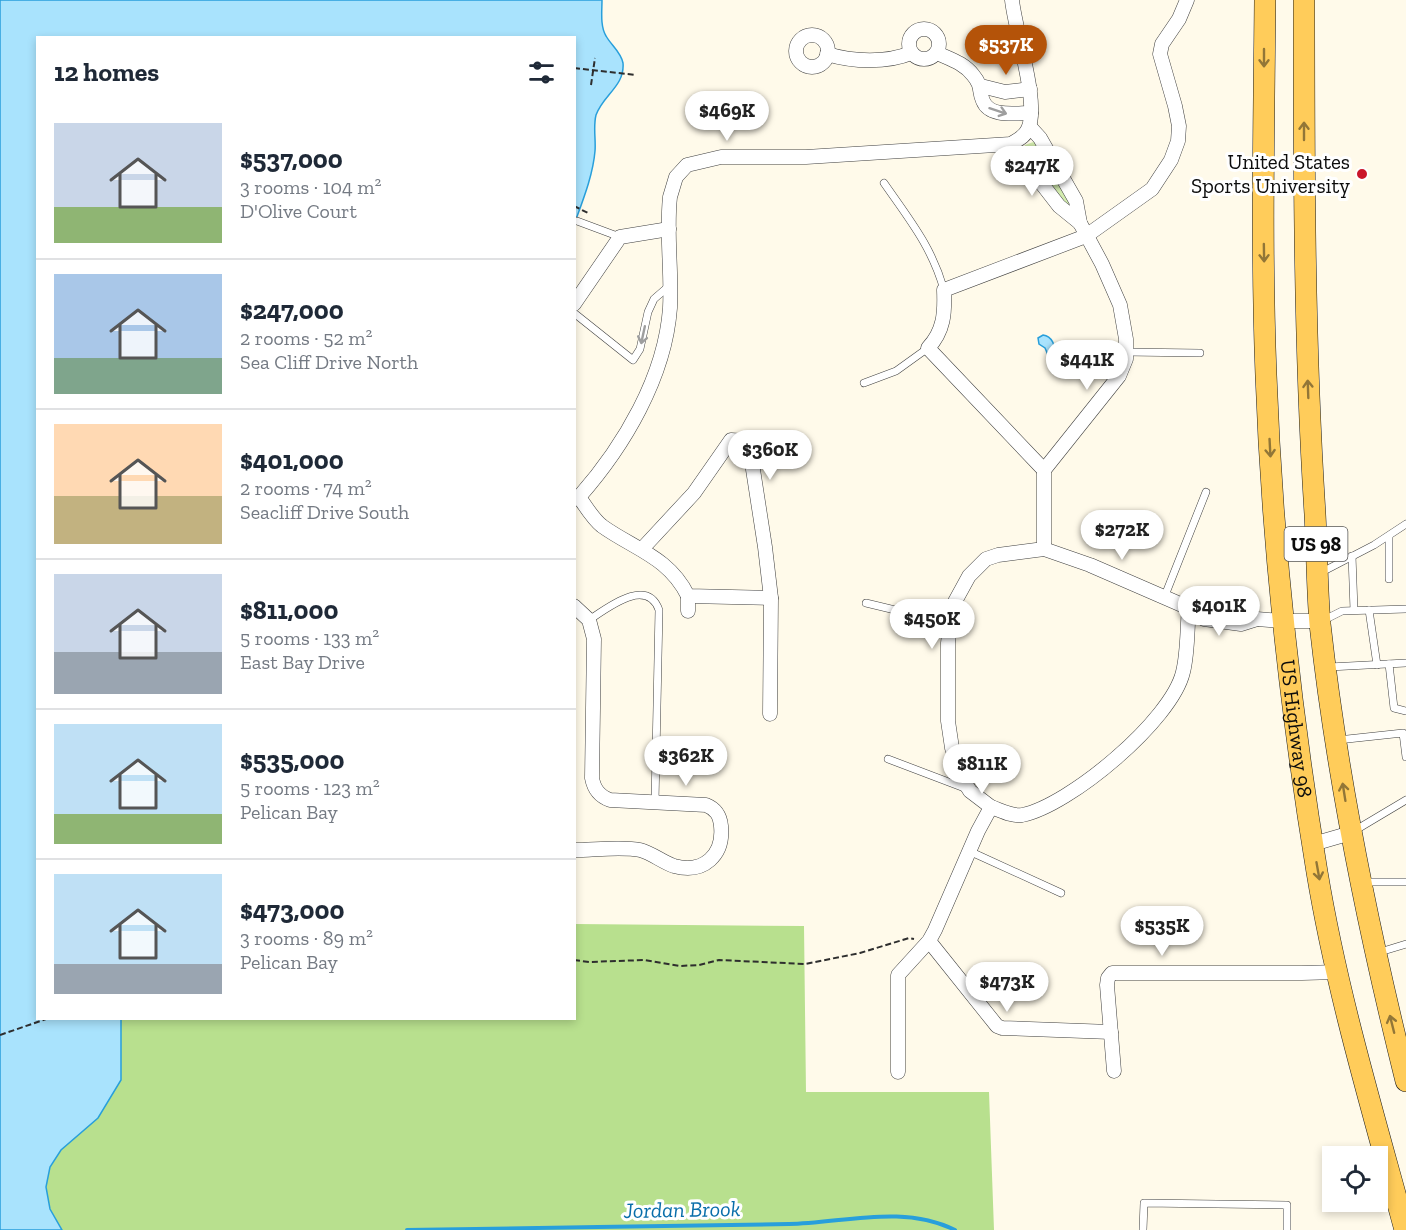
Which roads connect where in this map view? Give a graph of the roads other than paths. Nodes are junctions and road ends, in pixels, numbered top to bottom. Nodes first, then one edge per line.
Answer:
1 (1012, 0) edge
2 (1187, 0) edge
3 (1265, 0) edge
4 (1304, 0) edge
5 (937, 52) junction
6 (912, 53) junction
7 (827, 54) dead end
8 (981, 86) junction
9 (1029, 89) junction
10 (1030, 120) junction
11 (1011, 144) junction
12 (884, 183) dead end
13 (577, 222) dead end
14 (669, 229) junction
15 (1083, 230) junction
16 (620, 237) junction
17 (669, 286) junction
18 (944, 290) junction
19 (576, 301) edge
20 (576, 315) edge
21 (928, 348) junction
22 (1126, 352) junction
23 (1200, 353) dead end
24 (864, 383) dead end
25 (1044, 470) junction
26 (1206, 492) dead end
27 (577, 498) edge
28 (1406, 524) edge
29 (1389, 536) junction
30 (642, 549) junction
31 (1044, 549) junction
32 (1352, 556) junction
33 (1318, 574) junction
34 (1389, 579) dead end
35 (688, 596) junction
36 (771, 598) junction
37 (1164, 598) junction
38 (866, 603) dead end
39 (576, 608) edge
40 (1189, 608) junction
41 (1406, 609) edge
42 (1354, 610) junction
43 (1369, 610) junction
44 (688, 611) dead end
45 (589, 620) junction
46 (1283, 621) junction
47 (1320, 621) junction
48 (949, 623) junction
49 (1406, 663) edge
50 (1389, 664) junction
51 (1377, 665) junction
52 (1326, 667) junction
53 (1406, 711) edge
54 (770, 714) dead end
55 (1335, 740) junction
56 (1406, 757) edge
57 (888, 759) dead end
58 (970, 791) junction
59 (1406, 800) edge
60 (655, 802) junction
61 (1396, 806) junction
62 (1406, 806) edge
63 (991, 807) junction
64 (1350, 833) junction
65 (1313, 844) junction
66 (576, 850) edge
67 (969, 851) junction
68 (1360, 882) junction
69 (1406, 882) edge
70 (1061, 893) dead end
71 (929, 941) junction
72 (1406, 944) edge
73 (1375, 954) junction
74 (1338, 972) junction
75 (1111, 1032) junction
76 (1114, 1071) dead end
77 (898, 1072) dead end
78 (1406, 1081) edge
79 (1143, 1230) edge
80 (1287, 1230) edge
81 (1405, 1230) edge

1 - 9 street
2 - 15 street
3 -> 46 main road, US Highway 98 / US 98
33 -> 4 main road, US Highway 98 / US 98
5 - 6 street
5 - 6 street
5 - 8 street
6 - 7 street
8 - 9 street
8 -> 10 street
9 - 10 street
10 - 11 street
10 - 15 street
11 - 14 street
11 - 15 street
12 - 18 lane
13 - 16 lane
14 - 16 street
14 - 17 street
15 - 18 street
15 - 22 street
16 - 19 street
17 -> 20 lane
17 - 27 street
18 - 21 street
21 - 24 lane
21 - 25 street
22 - 23 lane
22 - 25 street
25 - 31 street
26 - 37 lane
27 - 30 street
28 - 29 lane
29 - 32 lane
29 - 34 lane
30 - 35 street
30 - 36 street
31 - 37 street
31 - 48 street
32 - 33 lane
32 - 42 lane
33 - 47 main road, US Highway 98 / US 98
35 - 36 street
35 - 44 street
36 - 54 street
37 - 40 street
38 - 48 lane
39 - 45 street
40 - 46 street
40 - 63 street
41 - 43 lane
42 - 43 lane
42 - 47 lane
43 - 51 lane
45 - 60 street
45 - 60 lane
46 - 47 street
46 - 65 main road, US Highway 98 / US 98
47 - 52 main road, US Highway 98 / US 98
48 - 58 street
49 - 50 lane
50 - 51 lane
50 - 53 lane
51 - 52 lane
52 - 55 main road, US Highway 98 / US 98
55 - 56 lane
64 -> 55 main road, US Highway 98 / US 98
57 - 58 lane
58 - 63 street
59 - 61 lane
60 - 66 street
61 - 62 lane
61 - 64 lane
63 - 67 street
64 - 65 street
64 - 68 main road, US Highway 98 / US 98
65 -> 74 main road, US Highway 98 / US 98
67 - 70 lane
67 - 71 street
68 - 69 lane
68 - 73 main road, US Highway 98 / US 98
71 - 75 street
71 - 77 street
72 - 73 lane
78 -> 73 main road, US Highway 98 / US 98
74 - 75 street
74 - 81 main road, US Highway 98 / US 98
75 - 76 street
79 - 80 lane

